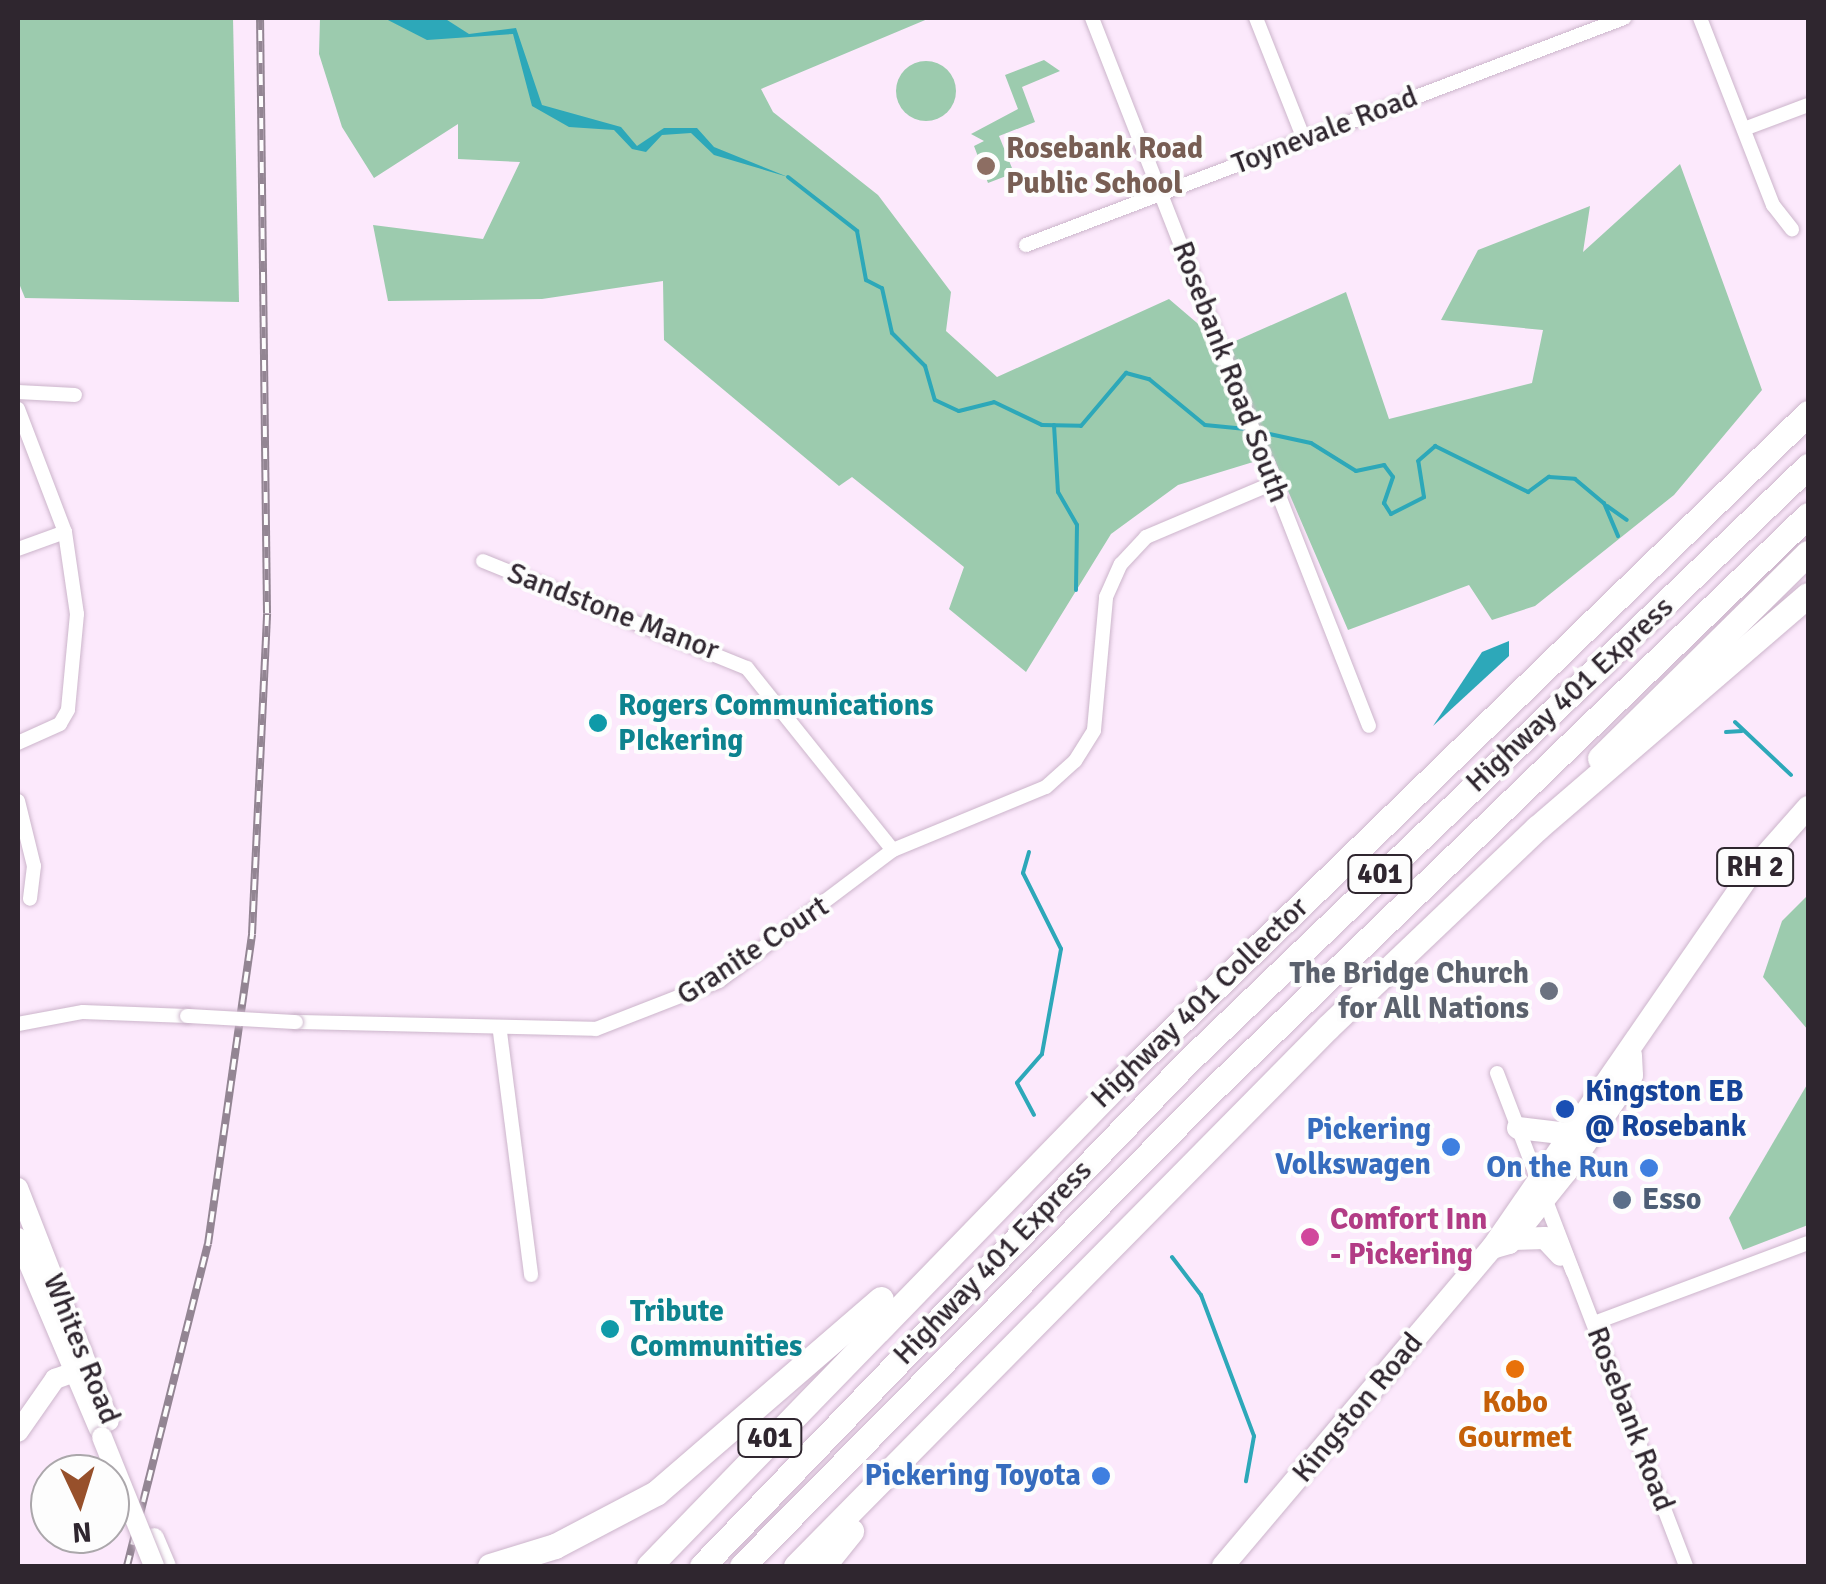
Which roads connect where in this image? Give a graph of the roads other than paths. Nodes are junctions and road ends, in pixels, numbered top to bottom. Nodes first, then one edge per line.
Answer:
1 (1092, 18) edge
2 (1256, 18) edge
3 (1624, 18) edge
4 (1700, 18) edge
5 (1587, 24) edge
6 (1808, 105) edge
7 (1744, 130) junction
8 (1304, 140) junction
9 (1160, 193) junction
10 (1792, 230) dead end
11 (1026, 246) dead end
12 (18, 392) edge
13 (75, 394) dead end
14 (18, 410) edge
15 (1808, 413) edge
16 (1808, 466) edge
17 (1273, 483) junction
18 (1808, 515) edge
19 (65, 532) junction
20 (18, 550) edge
21 (1808, 553) edge
22 (483, 561) dead end
23 (1808, 595) edge
24 (1368, 726) dead end
25 (18, 743) edge
26 (18, 801) edge
27 (1808, 807) edge
28 (1536, 828) junction
29 (893, 850) junction
30 (30, 899) dead end
31 (18, 1024) edge
32 (500, 1032) junction
33 (1631, 1055) junction
34 (1496, 1074) dead end
35 (1518, 1128) junction
36 (1568, 1134) junction
37 (1025, 1175) junction
38 (18, 1188) edge
39 (1544, 1198) junction
40 (18, 1238) edge
41 (1502, 1243) junction
42 (1808, 1243) edge
43 (1567, 1263) junction
44 (531, 1275) dead end
45 (1594, 1323) junction
46 (80, 1369) junction
47 (106, 1429) junction
48 (18, 1432) edge
49 (923, 1438) junction
50 (154, 1566) edge
51 (166, 1566) edge
52 (490, 1566) edge
53 (649, 1566) edge
54 (702, 1566) edge
55 (742, 1566) edge
56 (796, 1566) edge
57 (823, 1566) edge
58 (1223, 1566) edge
59 (1686, 1566) edge

1 - 9 street, Rosebank Road South
2 - 8 street
3 - 5 street, Toynevale Road
4 - 7 street
5 - 8 street, Toynevale Road
6 - 7 street
7 - 10 street
8 - 9 street, Toynevale Road
9 - 11 street, Toynevale Road
9 - 17 street, Rosebank Road South
12 - 13 street
14 - 19 street
15 - 37 highway, Highway 401 Collector / 401
16 - 54 highway, Highway 401 Express / 401
17 - 24 street, Rosebank Road South
17 - 29 street, Granite Court
18 - 55 highway, Highway 401 Express / 401
19 - 20 street
19 - 25 street
21 - 28 highway
22 - 29 street, Sandstone Manor
23 - 28 highway, 401
26 - 30 street
27 - 33 main road, Kingston Road / RH 2
28 - 49 highway, 401
29 - 32 street, Granite Court
31 - 32 street, Granite Court, bridge
32 - 44 street
33 - 36 main road, Kingston Road / RH 2
33 - 39 main road, Kingston Road / RH 2
34 - 35 street, Rosebank Road
35 - 36 main road
35 - 39 street, Rosebank Road
36 - 39 main road, Kingston Road / RH 2
37 - 52 highway
37 - 53 highway, Highway 401 Collector / 401
38 - 46 main road, Whites Road
39 - 41 main road, Kingston Road / RH 2
39 - 43 street, Rosebank Road
40 - 46 main road, Whites Road
41 - 43 main road
41 - 58 main road, Kingston Road / RH 2
42 - 45 street
43 - 45 street, Rosebank Road
45 - 59 street, Rosebank Road
46 - 47 main road, Whites Road
46 - 48 main road
47 - 50 main road, Whites Road, bridge
47 - 51 main road, Whites Road
49 - 56 highway, 401
49 - 57 highway

